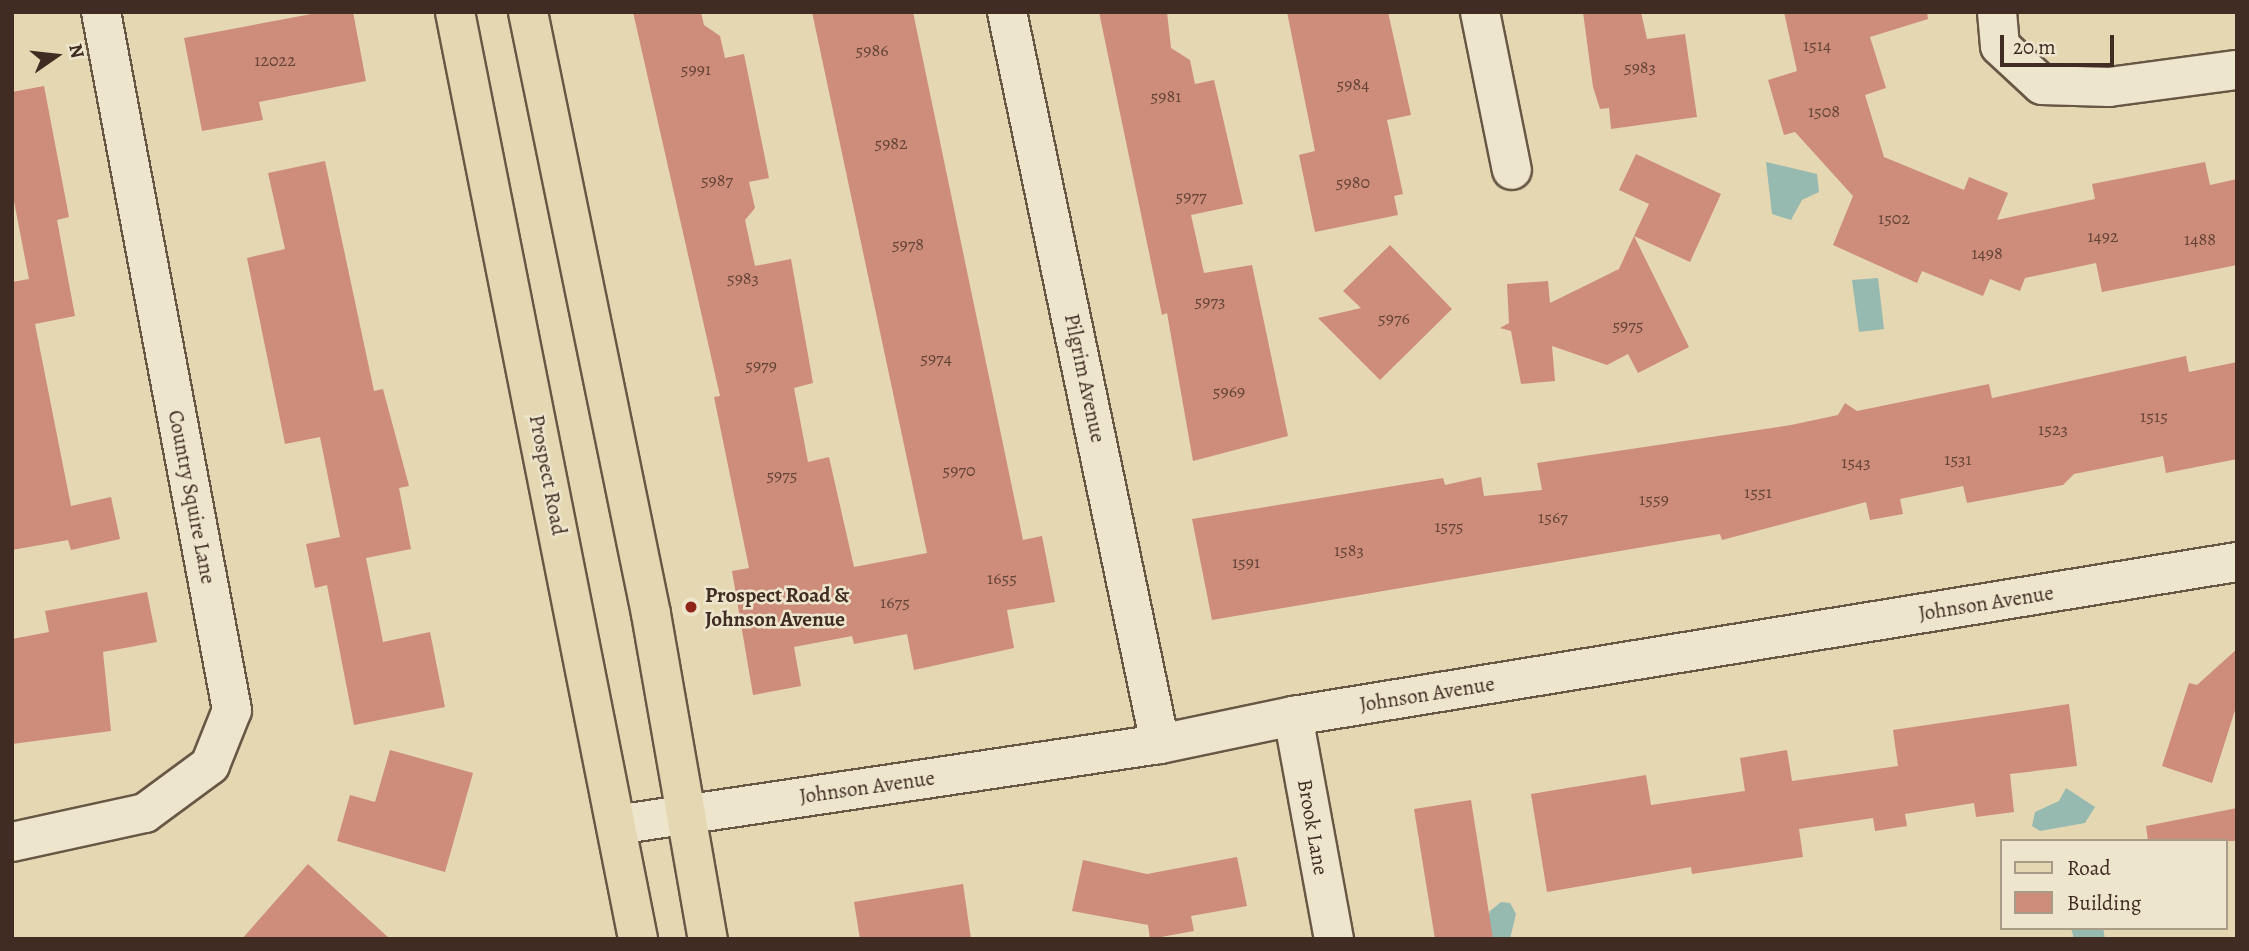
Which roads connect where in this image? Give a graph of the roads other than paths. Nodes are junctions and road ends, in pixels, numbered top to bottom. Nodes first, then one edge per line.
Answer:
1 (100, 12) edge
2 (455, 12) edge
3 (528, 12) edge
4 (1007, 12) edge
5 (1480, 12) edge
6 (1997, 12) edge
7 (2237, 71) edge
8 (1511, 170) dead end
9 (2237, 562) edge
10 (1293, 716) junction
11 (1160, 744) junction
12 (686, 815) junction
13 (616, 825) junction
14 (12, 842) edge
15 (638, 939) edge
16 (708, 939) edge
17 (1334, 939) edge

1 - 14 street, Country Squire Lane
2 - 13 main road, Prospect Road
3 - 12 main road
4 - 11 street, Pilgrim Avenue
5 - 8 street
6 - 7 street
9 - 10 street, Johnson Avenue
10 - 11 street, Johnson Avenue
10 - 17 street, Brook Lane
11 - 12 street, Johnson Avenue
12 - 13 street, Johnson Avenue
12 - 16 main road
13 - 15 main road, Prospect Road

